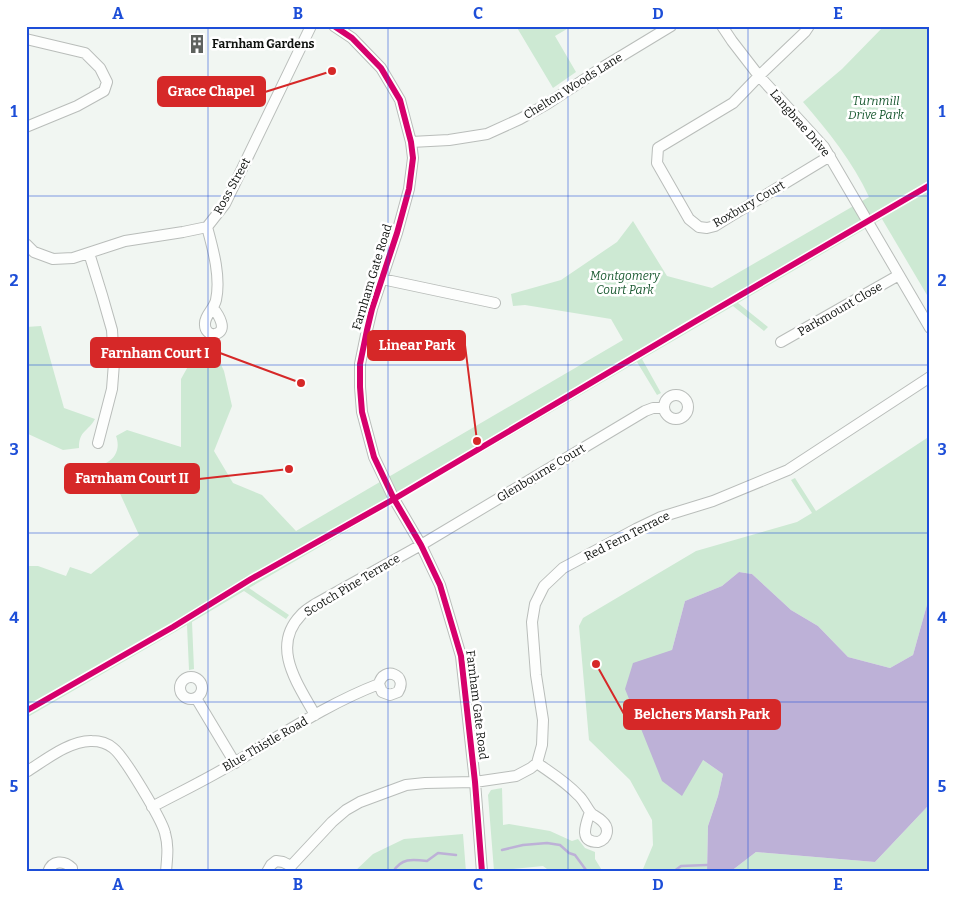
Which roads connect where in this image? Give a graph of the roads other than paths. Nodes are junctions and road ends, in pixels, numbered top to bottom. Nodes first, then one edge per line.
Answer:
1 (312, 26) edge
2 (334, 26) edge
3 (671, 26) edge
4 (722, 26) edge
5 (809, 26) edge
6 (26, 39) edge
7 (759, 76) junction
8 (26, 127) edge
9 (411, 142) junction
10 (830, 156) junction
11 (207, 227) junction
12 (26, 244) edge
13 (89, 253) junction
14 (899, 275) junction
15 (382, 280) junction
16 (495, 303) dead end
17 (214, 308) dead end
18 (930, 328) edge
19 (781, 342) dead end
20 (930, 377) edge
21 (664, 408) dead end
22 (98, 443) dead end
23 (421, 544) junction
24 (379, 684) dead end
25 (196, 698) dead end
26 (316, 715) junction
27 (235, 763) junction
28 (537, 763) junction
29 (26, 772) edge
30 (475, 782) junction
31 (152, 807) junction
32 (590, 812) dead end
33 (290, 869) edge
34 (48, 872) edge
35 (72, 872) edge
36 (166, 872) edge
37 (267, 872) edge
38 (482, 872) edge

1 - 11 street, Ross Street
2 - 9 street, Farnham Gate Road
3 - 9 street, Chelton Woods Lane
4 - 7 street, Langbrae Drive
5 - 7 street
6 - 8 street
7 - 10 street, Langbrae Drive
7 - 10 street, Roxbury Court
9 - 15 street, Farnham Gate Road
10 - 14 street, Langbrae Drive
11 - 13 street, Ross Street
11 - 17 street
12 - 13 street, Ross Street
13 - 22 street
14 - 18 street, Langbrae Drive
14 - 19 street, Parkmount Close
15 - 16 street
15 - 23 street, Farnham Gate Road
20 - 28 street, Red Fern Terrace
21 - 23 street, Glenbourne Court
23 - 26 street, Scotch Pine Terrace
23 - 30 street, Farnham Gate Road
24 - 26 street, Blue Thistle Road
25 - 27 street
26 - 27 street, Blue Thistle Road
27 - 31 street, Blue Thistle Road
28 - 30 street
28 - 32 street
29 - 31 street
30 - 33 street
30 - 38 street, Farnham Gate Road
31 - 36 street
33 - 37 street
34 - 35 street

